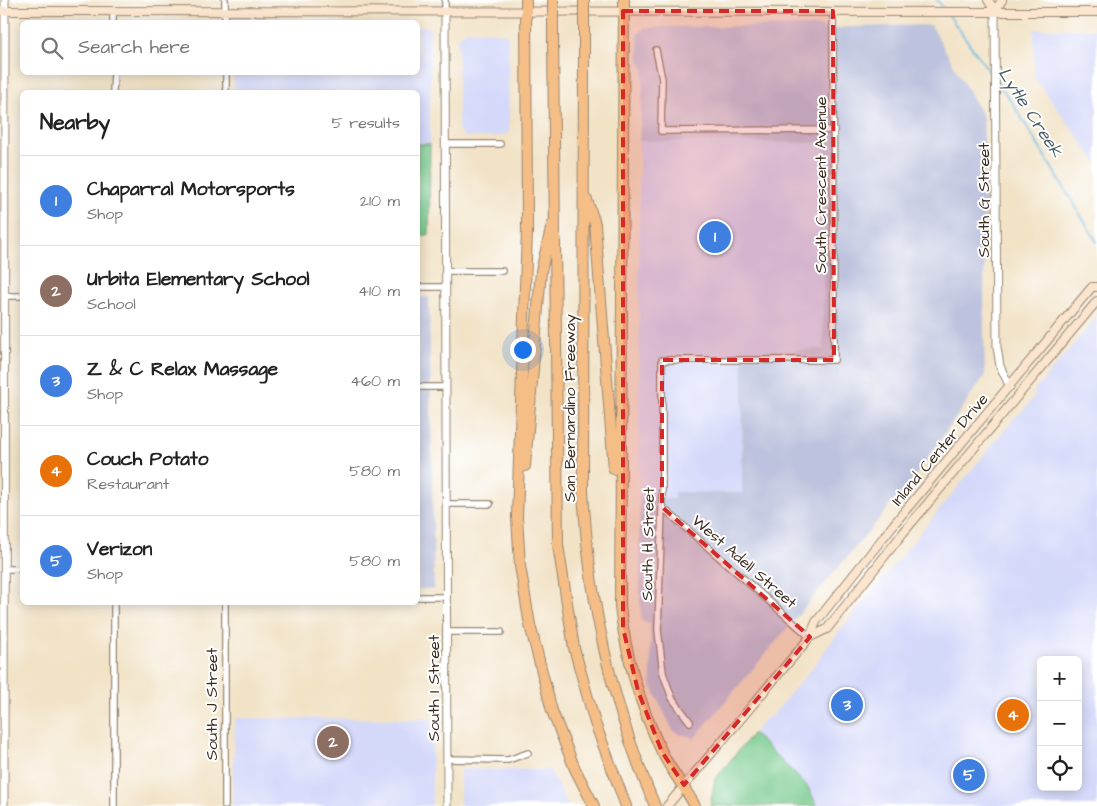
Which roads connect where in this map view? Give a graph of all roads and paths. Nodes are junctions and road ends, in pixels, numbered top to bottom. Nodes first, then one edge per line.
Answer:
1 (5, 0) edge
2 (224, 0) edge
3 (445, 0) edge
4 (526, 0) edge
5 (553, 0) edge
6 (584, 0) edge
7 (988, 0) edge
8 (1002, 0) edge
9 (623, 5) edge
10 (2, 11) edge
11 (113, 11) junction
12 (225, 11) junction
13 (526, 11) junction
14 (833, 11) junction
15 (995, 11) junction
16 (445, 12) junction
17 (1097, 12) edge
18 (113, 20) edge
19 (225, 20) edge
20 (656, 50) dead end
21 (114, 75) edge
22 (226, 75) edge
23 (114, 90) edge
24 (226, 90) edge
25 (834, 130) junction
26 (445, 144) junction
27 (500, 144) dead end
28 (584, 191) junction
29 (556, 207) junction
30 (2, 254) edge
31 (446, 271) junction
32 (502, 271) dead end
33 (446, 287) junction
34 (1097, 287) edge
35 (420, 288) edge
36 (5, 296) junction
37 (20, 296) edge
38 (1097, 301) edge
39 (2, 360) edge
40 (662, 360) joint
41 (420, 387) edge
42 (446, 387) junction
43 (1010, 387) junction
44 (446, 504) junction
45 (490, 504) dead end
46 (662, 507) junction
47 (4, 569) junction
48 (20, 569) edge
49 (620, 589) junction
50 (420, 597) edge
51 (446, 597) junction
52 (114, 605) edge
53 (225, 605) edge
54 (530, 625) junction
55 (446, 632) junction
56 (501, 632) dead end
57 (810, 637) junction
58 (690, 722) dead end
59 (528, 754) dead end
60 (447, 759) junction
61 (684, 785) junction
62 (4, 806) edge
63 (114, 806) edge
64 (225, 806) edge
65 (447, 806) edge
66 (594, 806) edge
67 (626, 806) edge
68 (655, 806) edge
69 (667, 806) edge
70 (695, 806) edge

1 - 10 street
2 - 12 street
3 - 16 street, South I Street
4 - 13 highway
5 - 29 highway, San Bernardino Freeway, bridge
6 - 28 highway, San Bernardino Freeway, bridge
7 - 15 main road
8 - 15 main road
9 - 13 main road
9 - 14 main road
9 - 49 highway
10 - 11 main road
10 - 30 street
11 - 12 main road
11 - 18 street
12 - 16 main road
12 - 19 street
13 - 16 main road
13 - 54 highway
14 - 15 main road
14 - 25 street, South Crescent Avenue
15 - 17 main road
15 - 43 street, South G Street
16 - 26 street, South I Street
20 - 25 street
21 - 23 street
22 - 24 street
25 - 40 street, South Crescent Avenue
26 - 27 street
26 - 31 street, South I Street
28 - 49 highway
28 - 68 highway, San Bernardino Freeway
29 - 54 highway
29 - 67 highway, San Bernardino Freeway
30 - 36 street
31 - 32 street
31 - 33 street, South I Street
33 - 35 street
33 - 42 street, South I Street
34 - 43 main road, Inland Center Drive
36 - 37 street
36 - 39 street
38 - 57 main road, Inland Center Drive
39 - 47 street
40 - 46 street, South H Street
41 - 42 street
42 - 44 street, South I Street
43 - 57 main road, Inland Center Drive
44 - 45 street
44 - 51 street, South I Street
46 - 57 street, West Adell Street
46 - 58 street, South H Street
47 - 48 street
47 - 62 street
49 - 61 highway
50 - 51 street
51 - 55 street, South I Street
52 - 63 street
53 - 64 street, South J Street
54 - 66 highway
55 - 56 street
55 - 60 street, South I Street
57 - 61 main road, Inland Center Drive
59 - 60 street
60 - 65 street, South I Street
61 - 69 main road, Inland Center Drive
61 - 70 highway

